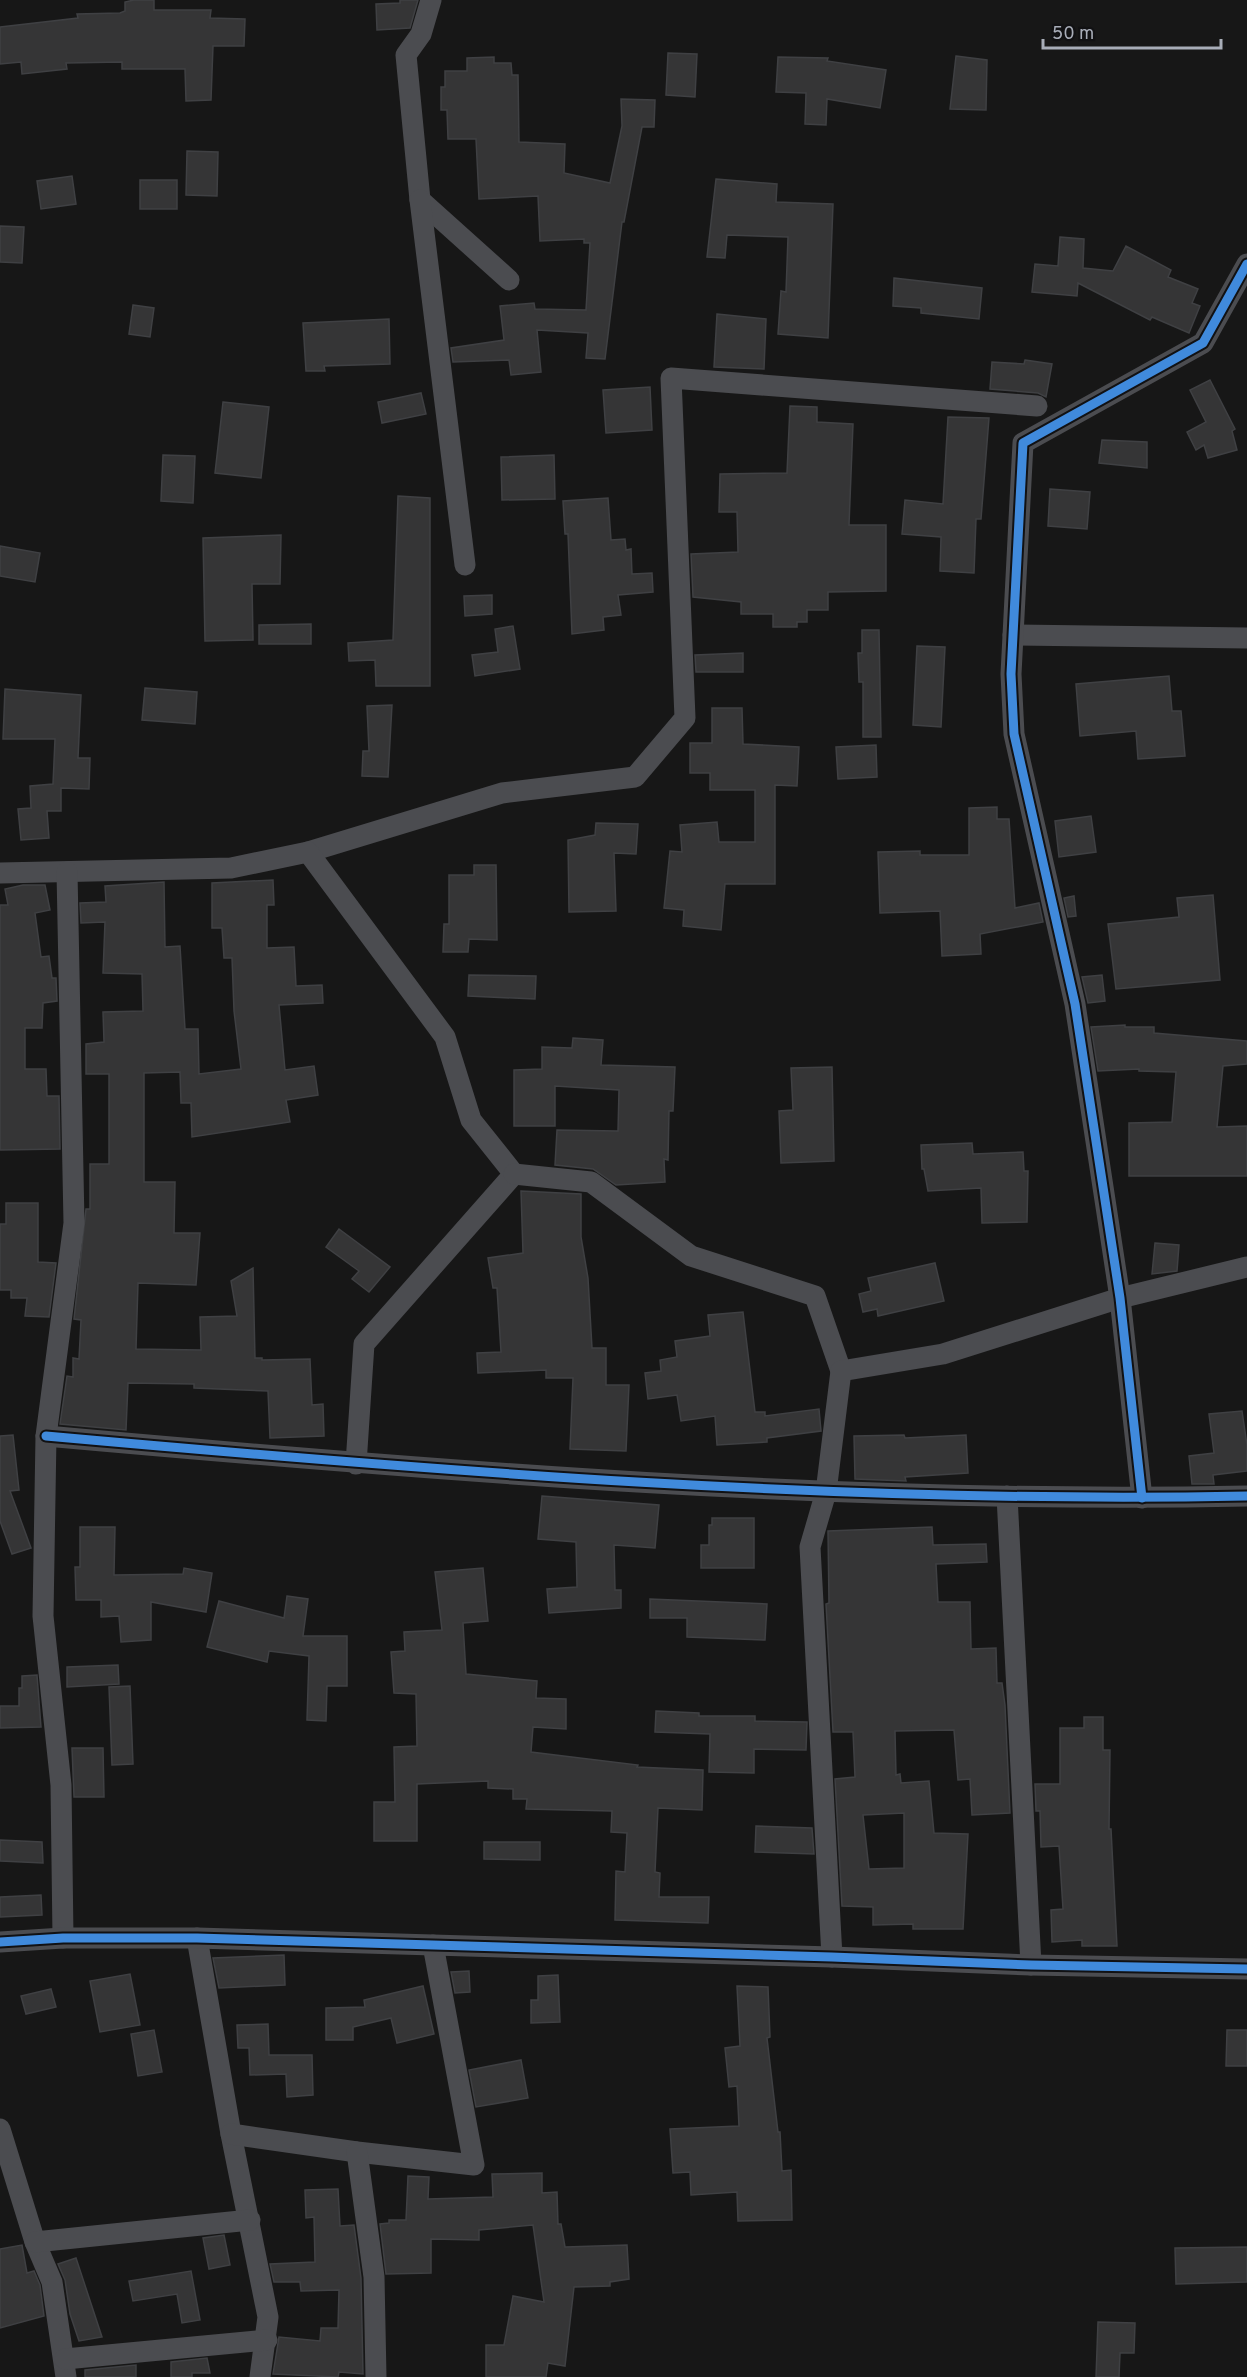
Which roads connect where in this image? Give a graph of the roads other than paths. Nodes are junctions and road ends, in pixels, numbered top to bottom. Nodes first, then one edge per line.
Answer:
1 (431, 0) edge
2 (420, 200) junction
3 (1247, 264) edge
4 (509, 280) dead end
5 (1037, 406) dead end
6 (465, 565) dead end
7 (1012, 635) junction
8 (1247, 638) edge
9 (308, 852) junction
10 (67, 872) junction
11 (0, 873) edge
12 (514, 1174) junction
13 (1247, 1267) edge
14 (1120, 1298) junction
15 (841, 1371) junction
16 (46, 1436) junction
17 (356, 1464) junction
18 (826, 1492) junction
19 (1007, 1496) junction
20 (1247, 1496) edge
21 (1143, 1498) junction
22 (63, 1938) junction
23 (196, 1938) junction
24 (0, 1942) edge
25 (433, 1945) junction
26 (832, 1957) junction
27 (1031, 1965) junction
28 (1247, 1969) edge
29 (0, 2129) edge
30 (231, 2134) junction
31 (357, 2152) junction
32 (250, 2220) junction
33 (35, 2242) junction
34 (267, 2340) junction
35 (65, 2368) edge
36 (260, 2377) edge
37 (376, 2377) edge

1 - 2 street
2 - 4 street
2 - 6 street
3 - 7 street
5 - 9 street
7 - 8 street
7 - 14 street
9 - 10 street
9 - 12 street
10 - 11 street
10 - 16 street
12 - 15 street
12 - 17 street
13 - 14 street
14 - 15 street
14 - 21 street
15 - 18 street
16 - 17 street
16 - 22 street
17 - 18 street
18 - 19 street
18 - 26 street
19 - 21 street
19 - 27 street
20 - 21 street
22 - 23 street
22 - 24 street
23 - 25 street
23 - 30 street
25 - 26 street
25 - 31 street
26 - 27 street
27 - 28 street
29 - 33 street
30 - 31 street
30 - 32 street
31 - 37 street
32 - 33 street
32 - 34 street
33 - 35 street
34 - 35 street
34 - 36 street

